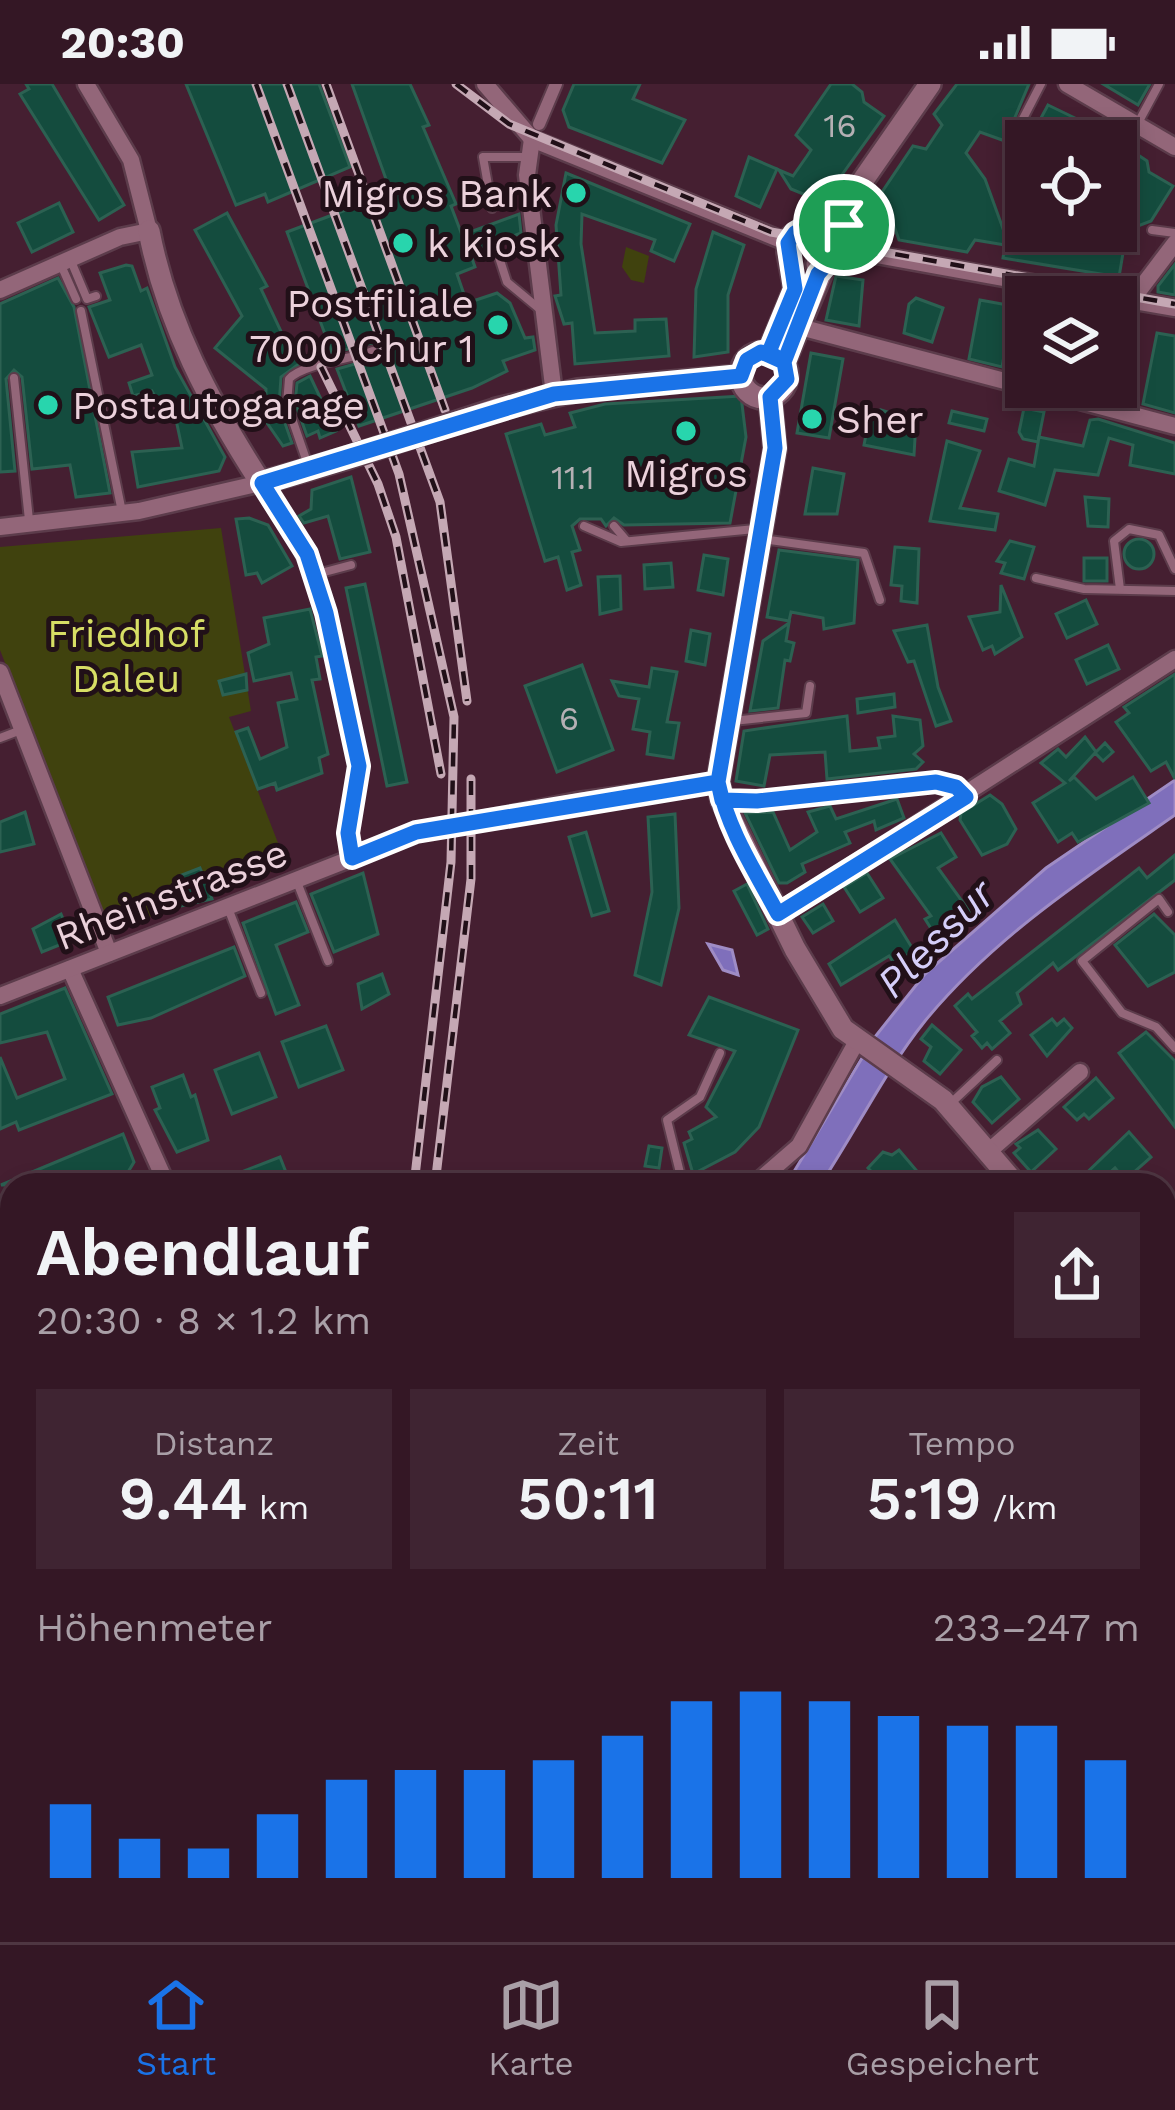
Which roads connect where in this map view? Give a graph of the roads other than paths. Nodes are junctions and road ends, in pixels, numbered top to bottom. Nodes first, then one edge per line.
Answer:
1 (86, 84) edge
2 (484, 84) edge
3 (556, 84) edge
4 (930, 84) edge
5 (1041, 84) edge
6 (1067, 84) edge
7 (1159, 84) edge
8 (1022, 120) edge
9 (1130, 120) edge
10 (1137, 124) joint
11 (534, 140) junction
12 (1175, 147) edge
13 (492, 208) dead end
14 (836, 219) junction
15 (1152, 230) dead end
16 (149, 231) junction
17 (1175, 233) edge
18 (1175, 243) edge
19 (496, 248) dead end
20 (791, 253) junction
21 (835, 255) junction
22 (65, 262) junction
23 (1005, 281) edge
24 (1137, 281) edge
25 (0, 290) edge
26 (96, 296) dead end
27 (76, 299) dead end
28 (1137, 302) edge
29 (1175, 308) edge
30 (81, 311) dead end
31 (542, 311) junction
32 (800, 327) junction
33 (374, 351) dead end
34 (776, 357) junction
35 (741, 376) junction
36 (14, 379) dead end
37 (554, 394) junction
38 (770, 397) junction
39 (1175, 426) edge
40 (309, 469) junction
41 (262, 483) junction
42 (122, 513) junction
43 (29, 524) junction
44 (584, 526) dead end
45 (614, 526) dead end
46 (0, 527) edge
47 (762, 534) junction
48 (627, 542) junction
49 (351, 565) dead end
50 (1175, 569) edge
51 (316, 574) junction
52 (1036, 578) dead end
53 (1120, 589) junction
54 (1175, 591) edge
55 (880, 600) dead end
56 (1175, 659) edge
57 (0, 672) edge
58 (810, 686) dead end
59 (731, 721) junction
60 (21, 730) junction
61 (0, 738) edge
62 (720, 791) junction
63 (966, 797) junction
64 (352, 858) junction
65 (297, 880) junction
66 (227, 907) junction
67 (1168, 912) dead end
68 (778, 914) junction
69 (110, 953) junction
70 (328, 961) dead end
71 (70, 969) junction
72 (261, 993) dead end
73 (0, 997) edge
74 (860, 1043) junction
75 (1175, 1048) edge
76 (720, 1053) dead end
77 (997, 1060) dead end
78 (1080, 1072) dead end
79 (949, 1106) junction
80 (988, 1152) junction
81 (162, 1173) edge
82 (680, 1173) edge
83 (768, 1173) edge
84 (1006, 1173) edge

1 - 16 street
2 - 11 street
3 - 11 street
4 - 14 street
5 - 8 lane
6 - 9 street
7 - 10 lane
10 - 12 street
11 - 13 lane
11 - 20 street
11 - 31 street
14 - 20 street
14 - 21 street
15 - 17 lane
16 - 22 street
16 - 41 street
18 - 24 street
19 - 31 lane
20 - 21 street
20 - 34 street
21 - 23 street
21 - 32 street
22 - 25 street
22 - 26 lane
22 - 27 lane
28 - 29 street
30 - 42 lane
31 - 37 street
32 - 34 street
32 - 39 street
33 - 40 lane
34 - 35 street
34 - 38 street
35 - 37 street
35 - 38 street
36 - 43 lane
37 - 40 street, bridge
38 - 47 street
40 - 41 street
41 - 42 street
41 - 51 street
42 - 43 street
43 - 46 street
44 - 48 lane
45 - 48 lane
47 - 48 lane
47 - 55 lane
47 - 59 street
49 - 51 lane
50 - 53 lane
51 - 64 street
52 - 53 lane
53 - 54 lane
56 - 63 street
57 - 60 street
58 - 59 lane
59 - 62 street
60 - 61 lane
60 - 69 street
62 - 63 street, Rheinstrasse
62 - 64 street, Rheinstrasse, bridge
62 - 68 street
63 - 68 street
64 - 65 street, Rheinstrasse
65 - 66 street, Rheinstrasse
65 - 70 lane
66 - 69 street, Rheinstrasse
66 - 72 lane
67 - 75 lane
68 - 74 street
69 - 71 street, Rheinstrasse
71 - 73 street, Rheinstrasse
71 - 81 street
74 - 79 street
74 - 83 street
76 - 82 lane
77 - 79 lane
78 - 80 street
79 - 80 street
80 - 84 street

